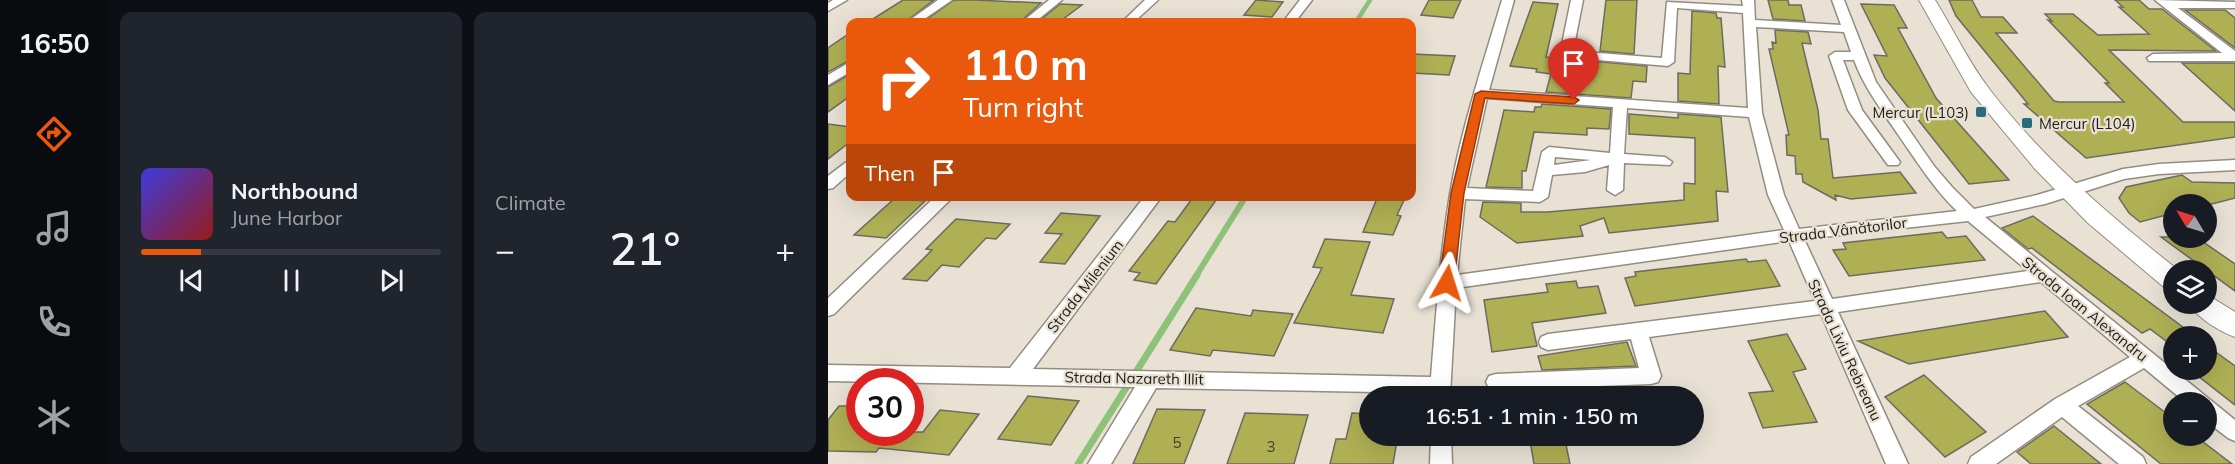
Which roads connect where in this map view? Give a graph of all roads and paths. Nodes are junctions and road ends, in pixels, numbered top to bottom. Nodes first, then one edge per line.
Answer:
1 (841, 0) edge
2 (946, 0) edge
3 (1056, 0) edge
4 (1152, 0) edge
5 (1306, 0) edge
6 (1508, 0) edge
7 (1577, 0) edge
8 (1838, 0) edge
9 (1927, 0) edge
10 (2164, 2) edge
11 (2235, 5) edge
12 (828, 8) edge
13 (1749, 11) edge
14 (919, 18) edge
15 (1033, 18) edge
16 (1132, 18) edge
17 (1292, 18) edge
18 (1849, 29) junction
19 (1859, 56) junction
20 (2235, 57) edge
21 (2153, 58) dead end
22 (846, 69) edge
23 (828, 81) edge
24 (1481, 94) junction
25 (1620, 104) junction
26 (1755, 113) junction
27 (1617, 158) junction
28 (1665, 162) dead end
29 (1893, 162) dead end
30 (2235, 165) edge
31 (846, 169) edge
32 (828, 184) edge
33 (1615, 190) dead end
34 (2067, 190) junction
35 (1458, 193) junction
36 (941, 201) edge
37 (1150, 201) edge
38 (1971, 215) junction
39 (1793, 236) junction
40 (2163, 272) edge
41 (2044, 275) junction
42 (1447, 283) junction
43 (1825, 307) junction
44 (828, 309) edge
45 (2217, 313) edge
46 (2235, 326) edge
47 (1638, 331) junction
48 (1548, 342) dead end
49 (2145, 358) junction
50 (828, 373) edge
51 (1016, 376) junction
52 (1151, 379) junction
53 (1496, 382) dead end
54 (1440, 386) edge
55 (1359, 388) edge
56 (2187, 392) edge
57 (2062, 405) junction
58 (2217, 417) edge
59 (2235, 432) edge
60 (1441, 446) edge
61 (1986, 462) edge
62 (1099, 464) edge
63 (1441, 464) edge
64 (1897, 464) edge
65 (2135, 464) edge

1 - 12 street
2 - 14 street
3 - 15 street
4 - 16 street
5 - 17 street
6 - 24 street
7 - 13 street
8 - 18 street, Strada Ioan Alexandru
9 - 34 main road
10 - 11 street
10 - 20 street
13 - 18 street
13 - 26 street, Strada Liviu Rebreanu
18 - 19 street, Strada Ioan Alexandru
19 - 29 street
19 - 38 street, Strada Ioan Alexandru
20 - 21 street
22 - 23 street
24 - 25 street
24 - 35 street
25 - 26 street
25 - 27 street
26 - 39 street, Strada Liviu Rebreanu
27 - 28 street
27 - 33 street
27 - 35 street
30 - 34 street, Strada Vânătorilor
31 - 32 street
34 - 38 street, Strada Vânătorilor
34 - 40 main road
35 - 42 street
36 - 44 street
37 - 51 street, Strada Milenium
38 - 39 street, Strada Vânătorilor
38 - 41 street, Strada Ioan Alexandru
39 - 42 street, Strada Vânătorilor
39 - 43 street, Strada Liviu Rebreanu
41 - 43 street
41 - 49 street, Strada Ioan Alexandru
42 - 54 street
43 - 47 street
43 - 64 street, Strada Liviu Rebreanu
45 - 46 main road
47 - 48 street
47 - 53 street
49 - 56 street, Strada Ioan Alexandru
49 - 57 street
50 - 51 street, Strada Nazareth Illit
51 - 52 street, Strada Nazareth Illit
52 - 55 street, Strada Nazareth Illit
52 - 62 street
57 - 61 street
57 - 65 street
58 - 59 street
60 - 63 street

